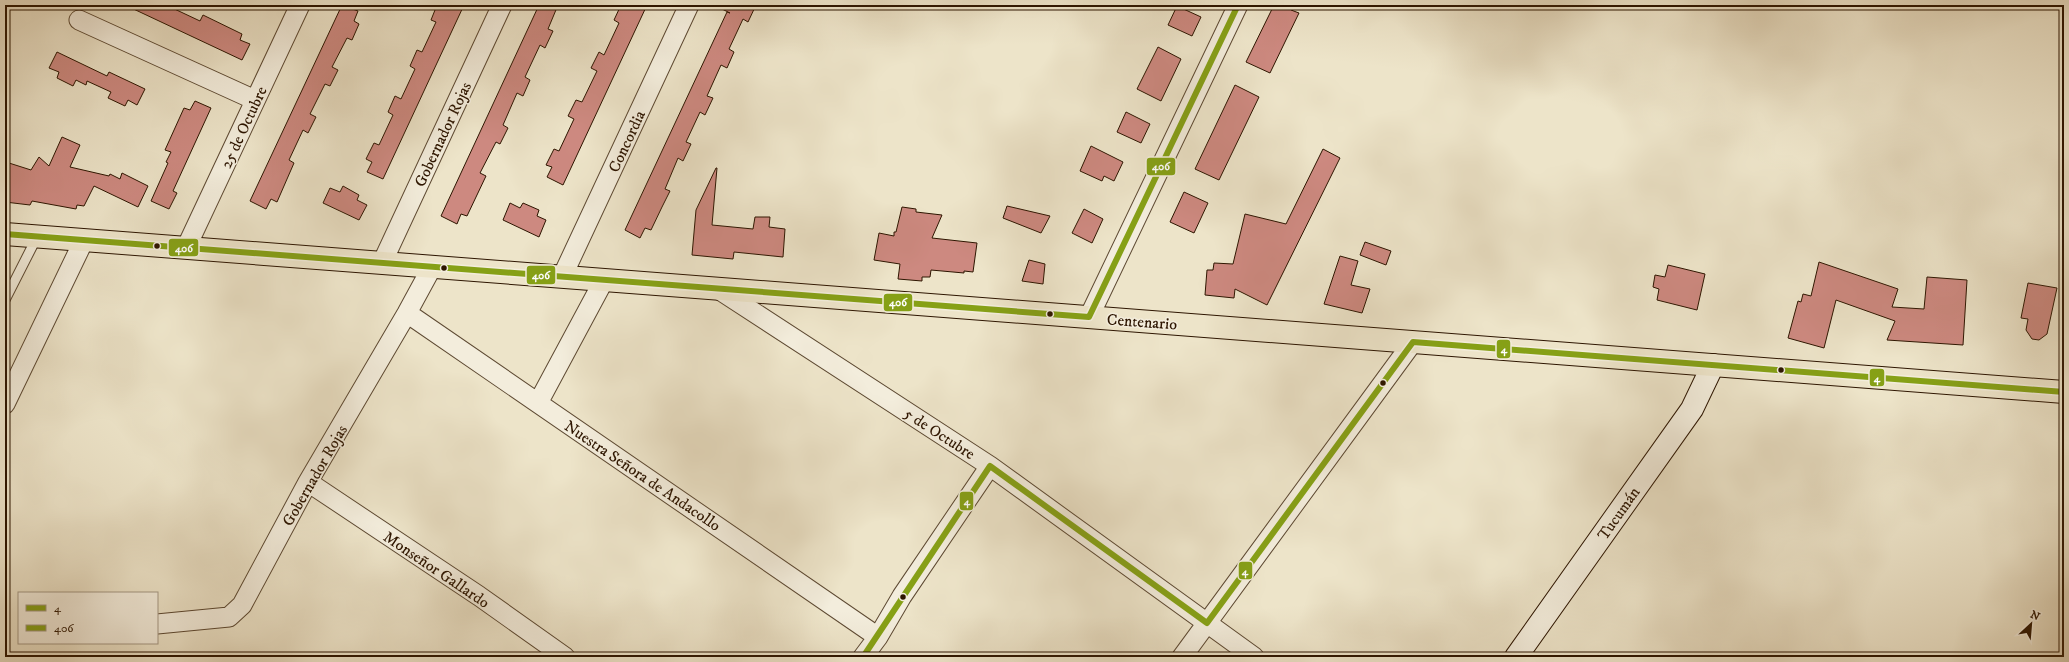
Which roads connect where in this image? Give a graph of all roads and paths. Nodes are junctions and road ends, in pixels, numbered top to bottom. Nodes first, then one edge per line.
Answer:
1 (300, 5) edge
2 (502, 5) edge
3 (689, 5) edge
4 (1238, 5) edge
5 (79, 20) dead end
6 (255, 100) junction
7 (5, 234) edge
8 (38, 237) junction
9 (84, 240) junction
10 (186, 248) junction
11 (382, 263) junction
12 (432, 267) junction
13 (562, 277) junction
14 (604, 280) junction
15 (718, 289) junction
16 (5, 300) edge
17 (407, 313) junction
18 (1089, 317) junction
19 (1413, 342) junction
20 (1713, 365) junction
21 (2064, 392) edge
22 (538, 403) junction
23 (5, 404) edge
24 (990, 466) junction
25 (308, 482) junction
26 (1207, 623) junction
27 (158, 624) edge
28 (878, 637) junction
29 (565, 657) edge
30 (863, 657) edge
31 (1182, 657) edge
32 (1254, 657) edge
33 (1516, 657) edge

1 - 6 street, 25 de Octubre
2 - 11 street, Gobernador Rojas
3 - 13 street, Concordia
4 - 18 street
5 - 6 street
6 - 10 street, 25 de Octubre
7 - 8 main road, Centenario
8 - 9 main road, Centenario
8 - 16 lane
9 - 10 main road, Centenario
9 - 23 street
10 - 11 main road, Centenario
11 - 12 main road, Centenario
12 - 13 main road, Centenario
12 - 17 street, Gobernador Rojas
13 - 14 main road, Centenario
14 - 15 main road, Centenario
14 - 22 street
15 - 18 main road, Centenario
15 - 24 street, 5 de Octubre
17 - 22 street, Nuestra Señora de Andacollo
17 - 25 street, Gobernador Rojas
18 - 19 main road, Centenario
19 - 20 main road, Centenario
19 - 26 street
20 - 21 main road, Centenario
20 - 33 main road, Tucumán
22 - 28 street, Nuestra Señora de Andacollo
24 - 26 street, 5 de Octubre
24 - 28 street
25 - 27 street, Gobernador Rojas
25 - 29 street, Monseñor Gallardo
26 - 31 street
26 - 32 street, 5 de Octubre
28 - 30 street

